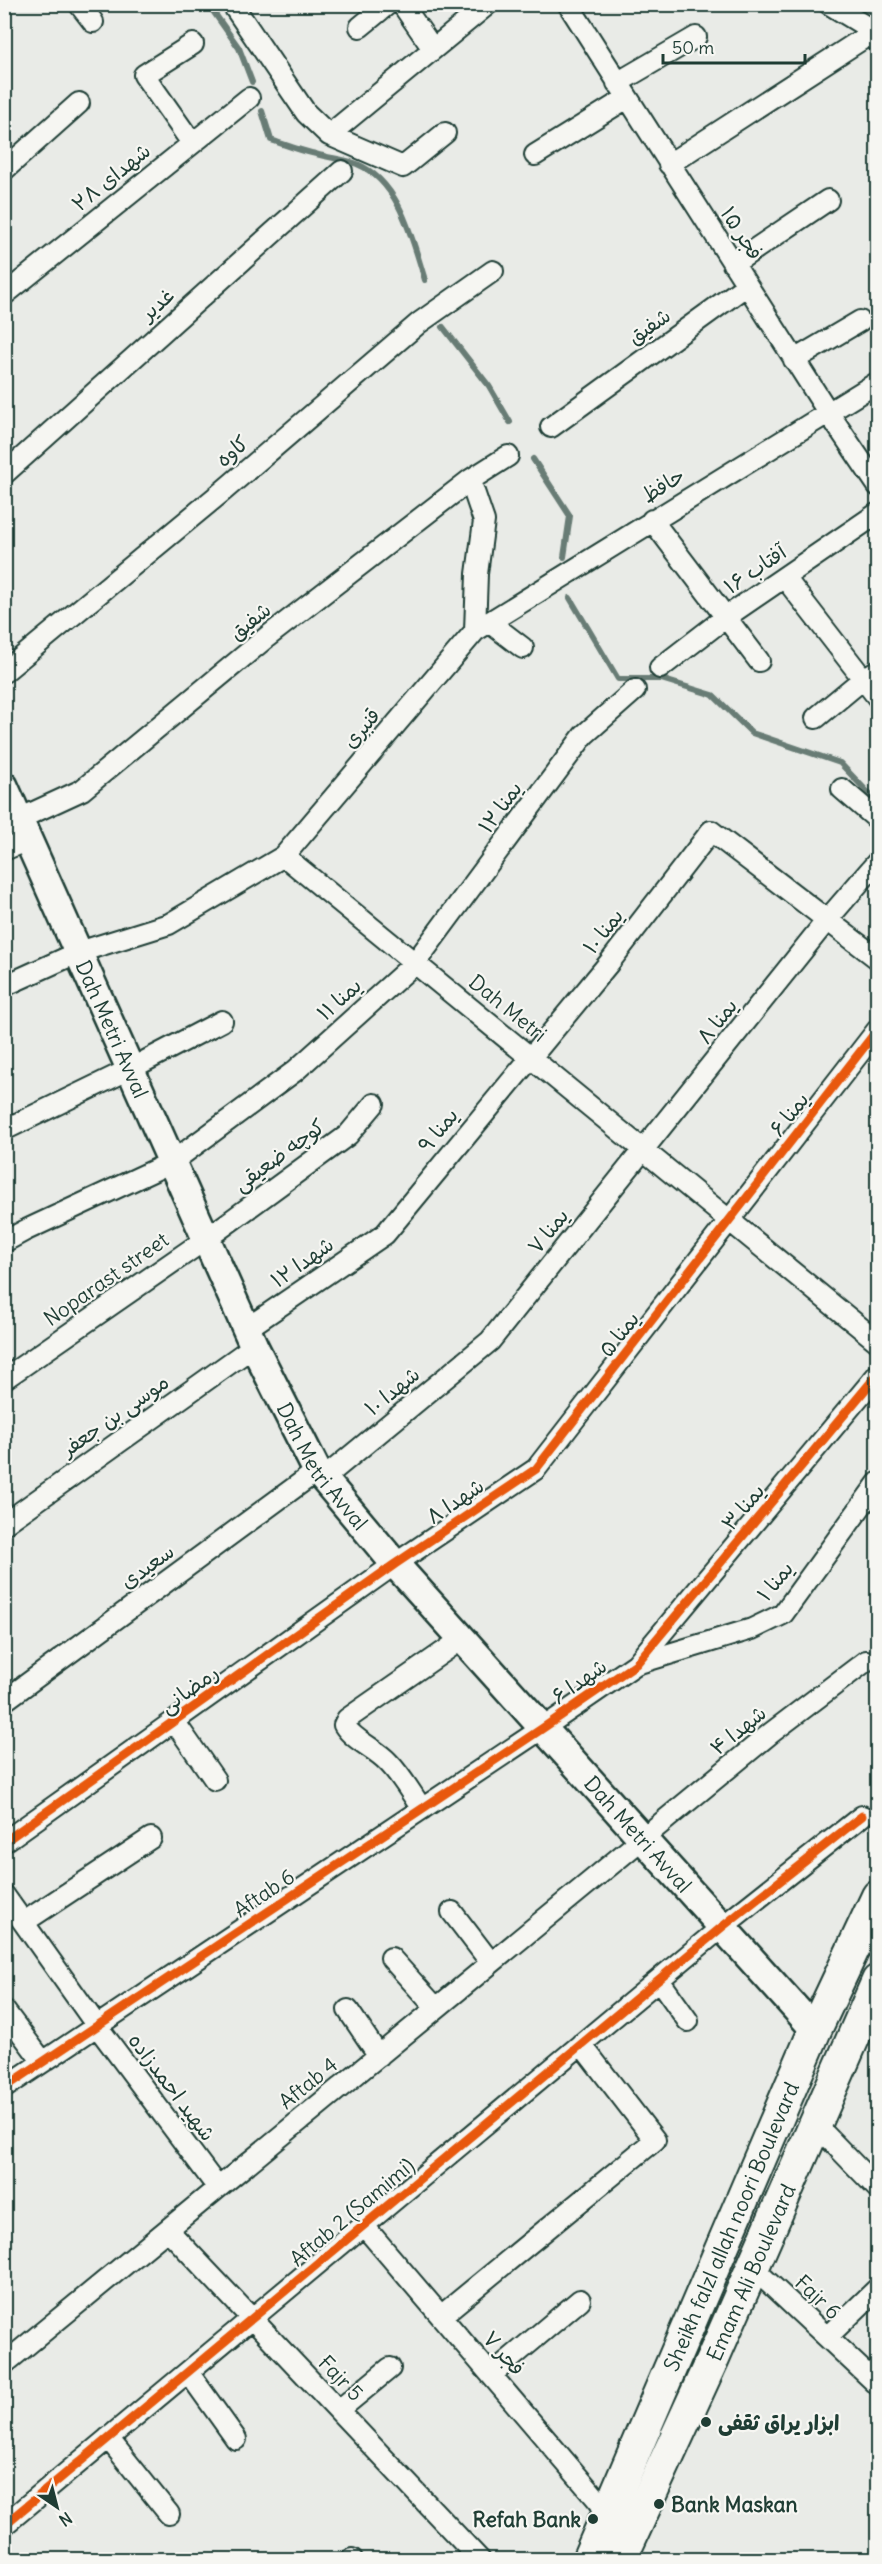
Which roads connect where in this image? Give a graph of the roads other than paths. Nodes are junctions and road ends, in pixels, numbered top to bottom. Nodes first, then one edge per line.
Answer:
1 (79, 4) edge
2 (387, 4) edge
3 (402, 4) edge
4 (488, 4) edge
5 (568, 4) edge
6 (829, 4) edge
7 (238, 7) edge
8 (93, 22) dead end
9 (360, 27) dead end
10 (696, 37) dead end
11 (874, 38) edge
12 (193, 44) dead end
13 (433, 49) junction
14 (622, 91) junction
15 (249, 98) dead end
16 (80, 103) dead end
17 (444, 133) dead end
18 (329, 135) junction
19 (192, 143) junction
20 (535, 155) dead end
21 (669, 164) junction
22 (4, 170) edge
23 (342, 171) dead end
24 (828, 200) dead end
25 (733, 264) junction
26 (493, 271) dead end
27 (747, 285) junction
28 (4, 295) edge
29 (860, 321) dead end
30 (794, 360) junction
31 (878, 382) edge
32 (828, 412) junction
33 (550, 427) dead end
34 (508, 456) dead end
35 (4, 474) edge
36 (470, 480) junction
37 (878, 486) edge
38 (878, 513) edge
39 (652, 520) junction
40 (785, 578) junction
41 (726, 617) junction
42 (482, 626) junction
43 (523, 648) dead end
44 (759, 662) dead end
45 (660, 668) dead end
46 (4, 672) edge
47 (870, 675) edge
48 (635, 690) dead end
49 (878, 698) edge
50 (816, 718) dead end
51 (4, 786) edge
52 (842, 789) dead end
53 (878, 820) edge
54 (17, 836) edge
55 (284, 856) junction
56 (878, 861) edge
57 (827, 920) junction
58 (79, 952) junction
59 (878, 959) edge
60 (415, 963) junction
61 (4, 986) edge
62 (222, 1021) dead end
63 (878, 1029) edge
64 (529, 1057) junction
65 (130, 1069) junction
66 (374, 1104) dead end
67 (4, 1130) edge
68 (644, 1151) junction
69 (172, 1162) junction
70 (730, 1221) junction
71 (385, 1233) joint
72 (206, 1239) junction
73 (4, 1242) edge
74 (250, 1338) junction
75 (490, 1341) joint
76 (878, 1342) edge
77 (878, 1374) edge
78 (4, 1379) edge
79 (536, 1469) joint
80 (321, 1474) junction
81 (878, 1483) edge
82 (4, 1524) edge
83 (395, 1564) junction
84 (462, 1639) junction
85 (866, 1660) dead end
86 (636, 1664) junction
87 (4, 1701) edge
88 (174, 1721) junction
89 (543, 1728) junction
90 (215, 1780) dead end
91 (422, 1809) junction
92 (862, 1816) dead end
93 (151, 1838) dead end
94 (642, 1839) junction
95 (4, 1842) edge
96 (4, 1895) edge
97 (878, 1896) edge
98 (452, 1912) dead end
99 (24, 1922) junction
100 (722, 1927) junction
101 (391, 1958) dead end
102 (491, 1963) junction
103 (659, 1980) junction
104 (878, 1981) edge
105 (436, 2008) junction
106 (4, 2010) edge
107 (348, 2010) dead end
108 (688, 2021) dead end
109 (97, 2026) junction
110 (816, 2030) junction
111 (581, 2044) junction
112 (379, 2056) junction
113 (43, 2062) junction
114 (4, 2088) edge
115 (814, 2123) junction
116 (218, 2188) junction
117 (878, 2189) edge
118 (364, 2226) junction
119 (168, 2230) junction
120 (753, 2268) junction
121 (705, 2285) junction
122 (878, 2288) edge
123 (580, 2300) dead end
124 (738, 2301) junction
125 (441, 2316) junction
126 (252, 2319) junction
127 (827, 2337) junction
128 (682, 2345) junction
129 (713, 2358) junction
130 (4, 2364) edge
131 (390, 2368) dead end
132 (188, 2372) junction
133 (491, 2375) junction
134 (878, 2385) edge
135 (339, 2410) junction
136 (108, 2438) junction
137 (236, 2439) dead end
138 (608, 2511) junction
139 (169, 2514) dead end
140 (4, 2525) edge
141 (626, 2557) edge
142 (480, 2559) edge
143 (588, 2559) edge

1 - 8 street
2 - 9 street
3 - 13 street
4 - 13 street
5 - 14 street, فجر ۱۵
6 - 11 street
7 - 18 street
10 - 14 street
11 - 21 street
12 - 19 street
13 - 18 street
14 - 20 street
14 - 21 street, فجر ۱۵
15 - 19 street, شهدای ۲۸
16 - 22 street
17 - 18 street
19 - 28 street, شهدای ۲۸
21 - 25 street, فجر ۱۵
23 - 35 street, غدیر
24 - 25 street
25 - 27 street, فجر ۱۵
26 - 46 street, کاوه
27 - 30 street, فجر ۱۵
27 - 33 street, شفیق
29 - 30 street
30 - 32 street, فجر ۱۵
31 - 32 street, حافظ
32 - 37 street, فجر ۱۵
32 - 39 street, حافظ
34 - 36 street, شفیق
36 - 42 street
36 - 54 street, شفیق
38 - 40 street, آفتاب ۱۶
39 - 41 street
39 - 42 street, حافظ
40 - 41 street, آفتاب ۱۶
40 - 47 street
41 - 44 street
41 - 45 street, آفتاب ۱۶
42 - 43 street
42 - 55 street, قنبری
47 - 49 street
47 - 50 street
48 - 60 street, یمنا ۱۲
51 - 54 main road, Dah Metri Avval
52 - 53 street
54 - 58 main road, Dah Metri Avval
55 - 58 street
55 - 60 street, Dah Metri
56 - 57 street, یمنا ۸
57 - 59 street
57 - 64 street, یمنا ۱۰
57 - 68 street, یمنا ۸
58 - 61 street
58 - 65 main road, Dah Metri Avval
60 - 64 street, Dah Metri
60 - 69 street, یمنا ۱۱
62 - 65 street
63 - 70 street, یمنا ۶
64 - 68 street, Dah Metri
64 - 71 street, یمنا ۹
65 - 67 street
65 - 69 main road, Dah Metri Avval
66 - 72 street, کوچه ضعیقی
68 - 70 street, Dah Metri
68 - 75 street, یمنا ۷
69 - 72 main road, Dah Metri Avval
69 - 73 street, یمنا ۱۱
70 - 76 street, Dah Metri
70 - 79 street, یمنا ۵
71 - 74 street, شهدا ۱۲
72 - 74 main road, Dah Metri Avval
72 - 78 street, Noparast street
74 - 80 main road, Dah Metri Avval
74 - 82 street, موسی بن جعفر
75 - 80 street, شهدا ۱۰
77 - 86 street, یمنا ۳
79 - 83 street, شهدا ۸
80 - 83 main road, Dah Metri Avval
80 - 87 street, سعیدی
81 - 86 street, یمنا ۱
83 - 84 main road, Dah Metri Avval
83 - 88 street, رمضانی
84 - 89 main road, Dah Metri Avval
84 - 91 street
85 - 94 street, شهدا ۴
86 - 89 street, شهدا ۶
88 - 90 street
88 - 95 street, رمضانی
89 - 91 street, Aftab 6
89 - 94 main road, Dah Metri Avval
91 - 109 street, Aftab 6
92 - 100 street, Aftab 2 (Samimi)
93 - 99 street
94 - 100 main road, Dah Metri Avval
94 - 102 street, Aftab 4
96 - 99 street, شهید احمدزاده
97 - 110 main road, Sheikh falzl allah noori Boulevard
98 - 102 street
99 - 109 street, شهید احمدزاده
100 - 103 street, Aftab 2 (Samimi)
100 - 110 main road, Dah Metri Avval
101 - 105 street
102 - 105 street, Aftab 4
103 - 108 street
103 - 111 street, Aftab 2 (Samimi)
104 - 115 main road, Emam Ali Boulevard
105 - 112 street, Aftab 4
106 - 113 street
107 - 112 street
109 - 113 street, Aftab 6
109 - 116 street, شهید احمدزاده
110 - 121 main road, Sheikh falzl allah noori Boulevard
111 - 118 street, Aftab 2 (Samimi)
111 - 125 street
112 - 116 street, Aftab 4
113 - 114 street, Aftab 6
115 - 117 street
115 - 120 main road, Emam Ali Boulevard
116 - 119 street, Aftab 4
118 - 125 street, فجر ۷
118 - 126 street, Aftab 2 (Samimi)
119 - 126 street, Fajr 5
119 - 130 street, Aftab 4
120 - 124 main road, Emam Ali Boulevard
120 - 127 street, Fajr 6
121 - 124 main road
121 - 128 main road, Sheikh falzl allah noori Boulevard
122 - 127 street
123 - 133 street
124 - 129 main road, Emam Ali Boulevard
125 - 133 street, فجر ۷
126 - 132 street, Aftab 2 (Samimi)
126 - 135 street, Fajr 5
127 - 134 street, Fajr 6
128 - 129 main road
128 - 138 main road, Sheikh falzl allah noori Boulevard
129 - 141 main road, Emam Ali Boulevard
131 - 135 street
132 - 136 street, Aftab 2 (Samimi)
132 - 137 street
133 - 138 street, فجر ۷
135 - 142 street, Fajr 5
136 - 139 street
136 - 140 street, Aftab 2 (Samimi)
138 - 143 main road, Sheikh falzl allah noori Boulevard

